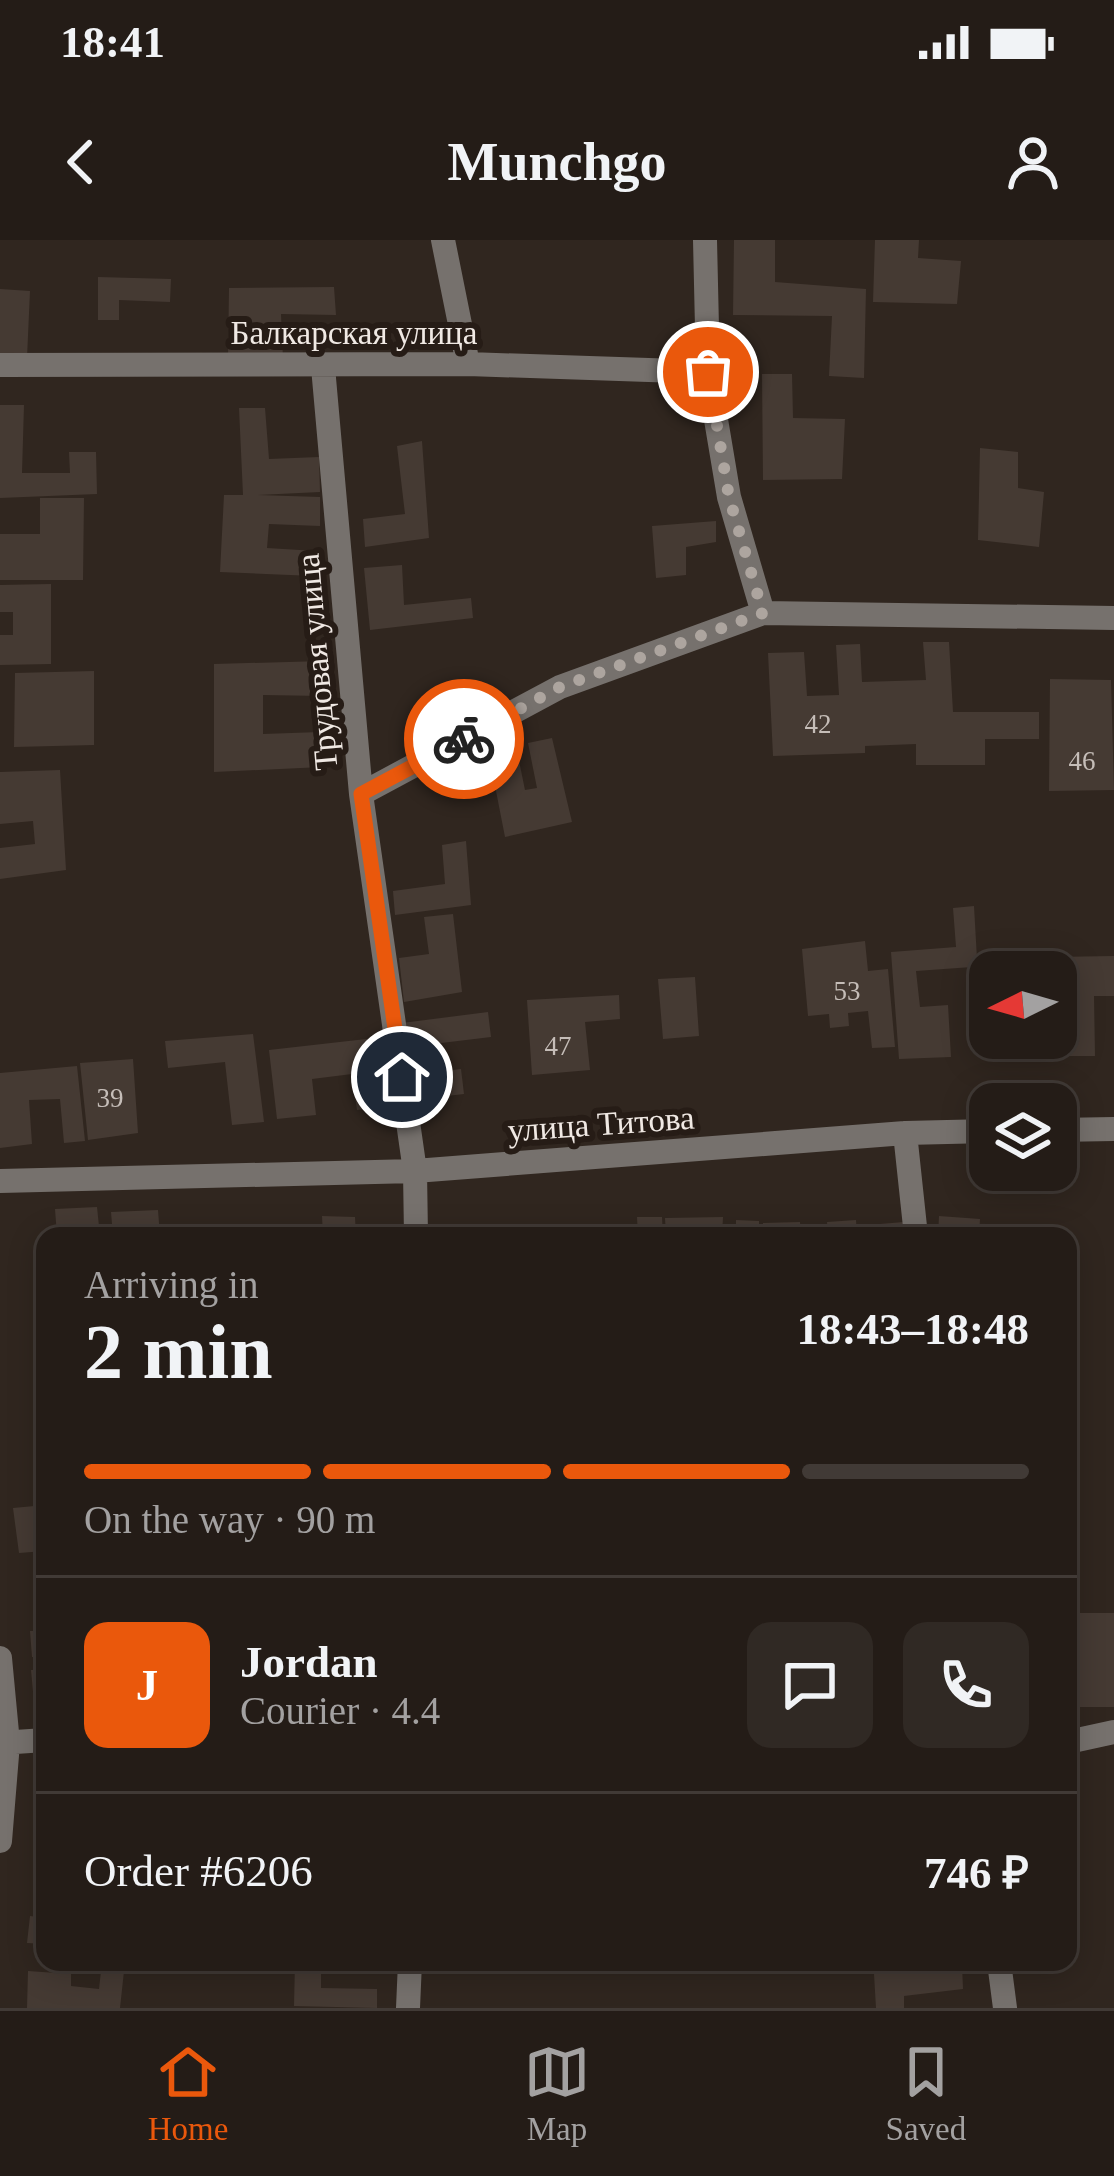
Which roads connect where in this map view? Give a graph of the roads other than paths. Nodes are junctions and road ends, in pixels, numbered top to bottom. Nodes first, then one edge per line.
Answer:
1 (443, 240) edge
2 (705, 240) edge
3 (468, 364) junction
4 (0, 365) edge
5 (323, 367) junction
6 (708, 372) junction
7 (763, 613) junction
8 (1114, 618) edge
9 (361, 794) junction
10 (1114, 1129) edge
11 (1077, 1130) edge
12 (969, 1131) edge
13 (905, 1133) junction
14 (416, 1171) junction
15 (0, 1181) edge
16 (416, 1227) edge
17 (915, 1227) edge
18 (0, 1658) edge
19 (1114, 1732) edge
20 (1077, 1740) edge
21 (36, 1741) edge
22 (4, 1743) edge
23 (0, 1841) edge
24 (410, 1971) edge
25 (1000, 1971) edge
26 (408, 2008) edge
27 (1005, 2008) edge

1 - 3 street
2 - 6 street
3 - 5 street, Балкарская улица
3 - 6 street, Балкарская улица
4 - 5 street, Балкарская улица
5 - 9 street, Трудовая улица
6 - 7 street
7 - 8 street
7 - 9 street
9 - 14 street, Трудовая улица
10 - 11 street
12 - 13 street, улица Титова
13 - 14 street, улица Титова
13 - 17 street
14 - 15 street, улица Титова
14 - 16 street, Трудовая улица
18 - 22 street
19 - 20 street
21 - 22 street
22 - 23 street
24 - 26 street
25 - 27 street

